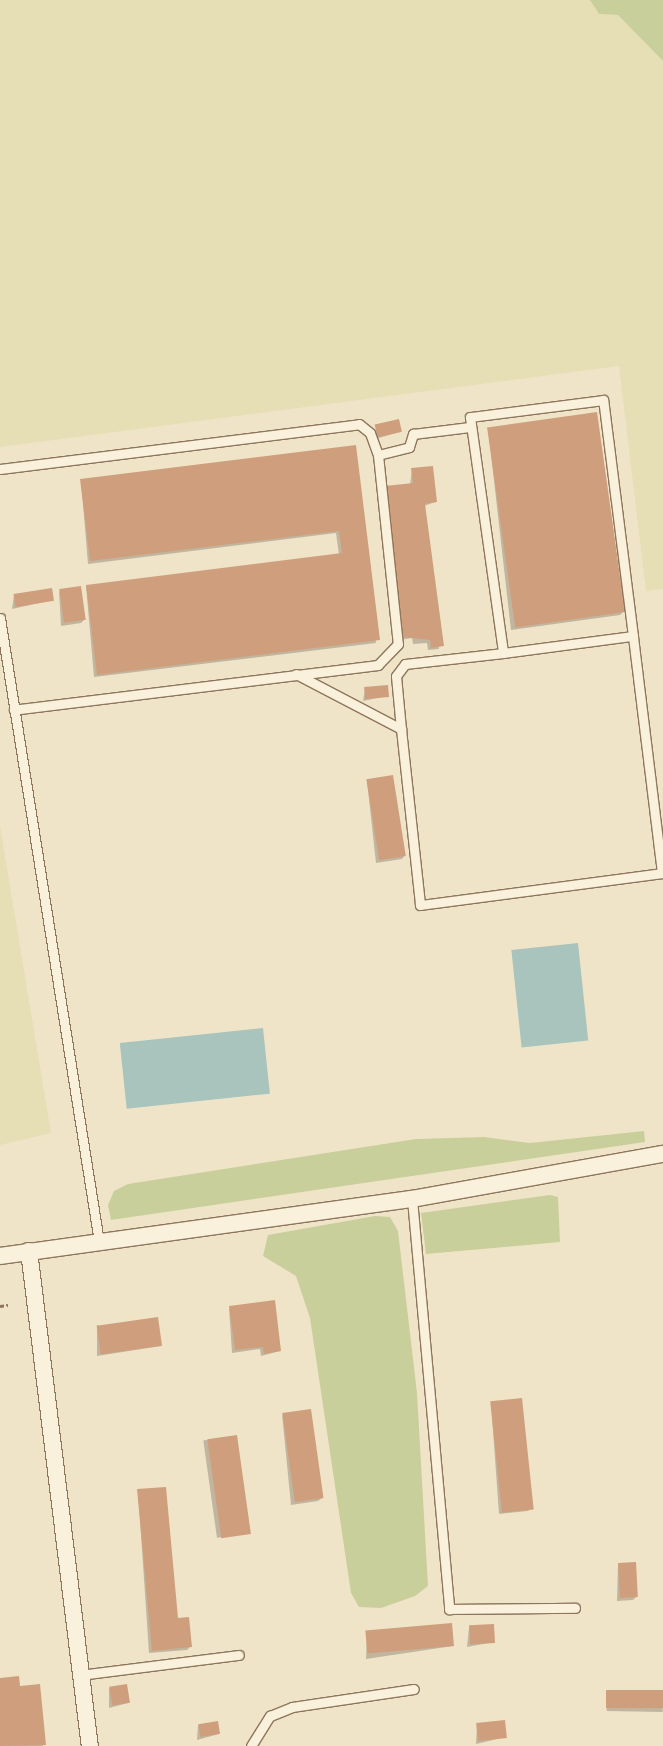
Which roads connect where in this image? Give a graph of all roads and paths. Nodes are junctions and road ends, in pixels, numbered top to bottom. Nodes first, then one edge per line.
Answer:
1 (470, 427) junction
2 (378, 455) junction
3 (0, 469) edge
4 (0, 618) edge
5 (633, 636) junction
6 (503, 653) junction
7 (296, 674) junction
8 (14, 710) junction
9 (401, 729) junction
10 (663, 877) edge
11 (663, 1154) edge
12 (412, 1199) junction
13 (99, 1242) junction
14 (29, 1251) junction
15 (0, 1256) edge
16 (8, 1305) dead end
17 (0, 1306) edge
18 (575, 1608) dead end
19 (239, 1655) dead end
20 (80, 1675) junction
21 (414, 1689) dead end
22 (90, 1746) edge
23 (251, 1746) edge

1 - 2 lane
1 - 5 lane
1 - 6 lane
2 - 3 lane
2 - 7 lane
4 - 8 lane
5 - 6 lane
5 - 10 lane
6 - 9 lane
7 - 8 lane
7 - 9 lane
8 - 13 lane
9 - 10 lane
11 - 12 street
12 - 13 street
12 - 18 lane
13 - 14 street
14 - 15 street
14 - 20 street
16 - 17 path
19 - 20 lane
20 - 22 street
21 - 23 lane

